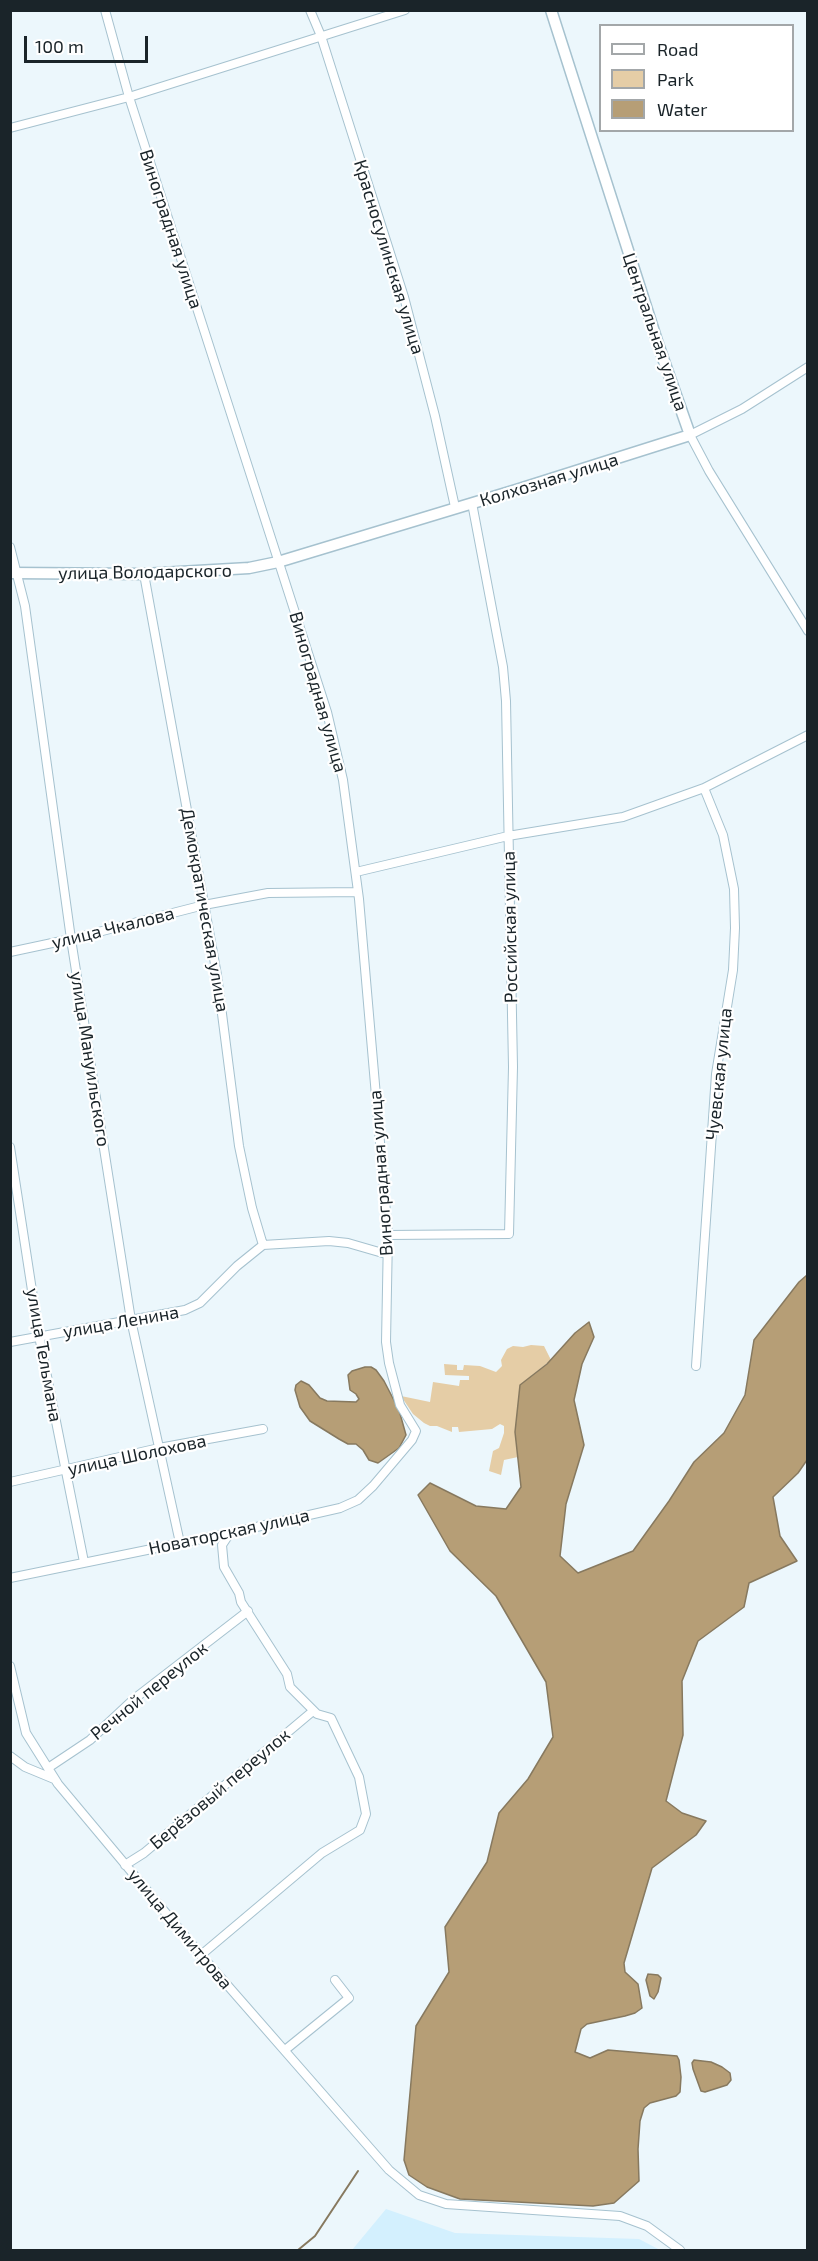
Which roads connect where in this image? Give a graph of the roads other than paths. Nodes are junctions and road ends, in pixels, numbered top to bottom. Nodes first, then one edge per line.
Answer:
1 (105, 10) edge
2 (310, 10) edge
3 (405, 10) edge
4 (550, 10) edge
5 (321, 36) junction
6 (129, 97) junction
7 (10, 128) edge
8 (807, 368) edge
9 (690, 435) junction
10 (472, 503) junction
11 (455, 507) junction
12 (10, 547) edge
13 (278, 562) junction
14 (14, 573) edge
15 (144, 574) junction
16 (807, 631) edge
17 (807, 735) edge
18 (704, 788) junction
19 (508, 836) junction
20 (356, 872) junction
21 (358, 892) junction
22 (204, 905) junction
23 (71, 939) junction
24 (10, 952) edge
25 (10, 1147) edge
26 (388, 1235) junction
27 (263, 1245) junction
28 (386, 1254) junction
29 (131, 1320) junction
30 (39, 1336) junction
31 (10, 1342) edge
32 (696, 1366) dead end
33 (263, 1429) dead end
34 (416, 1431) joint
35 (159, 1448) junction
36 (66, 1471) junction
37 (10, 1482) edge
38 (230, 1533) junction
39 (180, 1543) junction
40 (84, 1562) junction
41 (10, 1578) edge
42 (248, 1611) junction
43 (10, 1666) edge
44 (313, 1711) junction
45 (10, 1756) edge
46 (48, 1768) junction
47 (55, 1779) junction
48 (125, 1865) junction
49 (201, 1955) junction
50 (334, 1980) dead end
51 (285, 2050) junction
52 (680, 2250) edge

1 - 6 street, Виноградная улица
2 - 5 street, Красносулинская улица
3 - 5 street
4 - 9 street, Центральная улица
5 - 6 street
5 - 11 street, Красносулинская улица
6 - 7 street
6 - 13 street, Виноградная улица
8 - 9 street, Колхозная улица
9 - 10 street, Колхозная улица
9 - 16 street, Центральная улица
10 - 11 street, Колхозная улица
10 - 19 street, Российская улица
11 - 13 street, Колхозная улица
12 - 14 street, улица Мануильского
13 - 15 street, улица Володарского
13 - 20 street, Виноградная улица
14 - 15 street, улица Володарского
14 - 23 street, улица Мануильского
15 - 22 street, Демократическая улица
17 - 18 street
18 - 19 street
18 - 32 street, Чуевская улица
19 - 20 street
19 - 26 street, Российская улица
20 - 21 street, Виноградная улица
21 - 22 street, улица Чкалова
21 - 26 street, Виноградная улица
22 - 23 street, улица Чкалова
22 - 27 street, Демократическая улица
23 - 24 street, улица Чкалова
23 - 29 street, улица Мануильского
25 - 30 street, улица Тельмана
26 - 28 street, Виноградная улица
27 - 28 street
27 - 29 street, улица Ленина
28 - 34 street, Виноградная улица
29 - 30 street, улица Ленина
29 - 35 street, улица Мануильского
30 - 31 street, улица Ленина
30 - 36 street, улица Тельмана
33 - 35 street, улица Шолохова
34 - 38 street, Новаторская улица
35 - 36 street, улица Шолохова
35 - 39 street, улица Мануильского
36 - 37 street, улица Шолохова
36 - 40 street, улица Тельмана
38 - 39 street, Новаторская улица
38 - 42 street
39 - 40 street, Новаторская улица
40 - 41 street, Новаторская улица
42 - 44 street
42 - 46 street, Речной переулок
43 - 46 street, улица Димитрова
44 - 48 street, Берёзовый переулок
44 - 49 street
45 - 47 street
46 - 47 street, улица Димитрова
47 - 48 street, улица Димитрова
48 - 49 street, улица Димитрова
49 - 51 street, улица Димитрова
50 - 51 street
51 - 52 street, улица Димитрова

